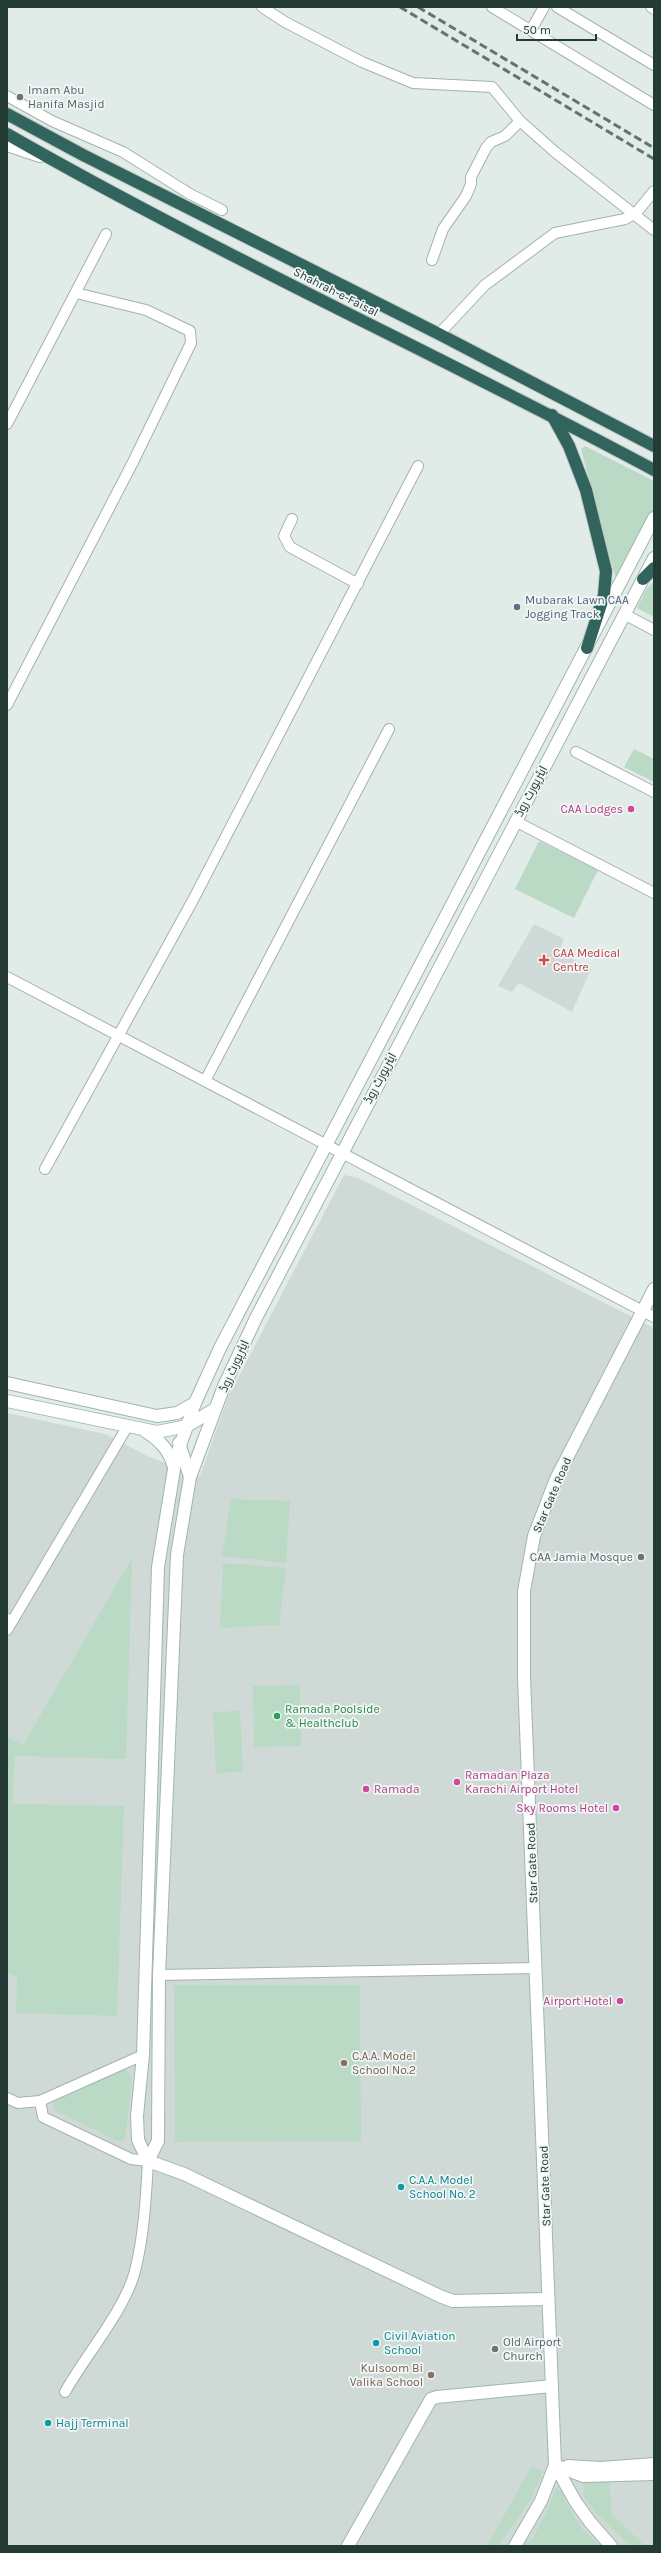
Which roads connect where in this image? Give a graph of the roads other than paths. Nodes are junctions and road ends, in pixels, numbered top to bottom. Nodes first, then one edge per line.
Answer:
1 (262, 7) edge
2 (492, 7) edge
3 (544, 7) edge
4 (557, 7) edge
5 (651, 7) edge
6 (654, 9) edge
7 (531, 30) junction
8 (654, 65) edge
9 (7, 96) edge
10 (654, 105) edge
11 (7, 114) edge
12 (520, 121) junction
13 (7, 134) edge
14 (7, 145) edge
15 (56, 162) junction
16 (654, 191) edge
17 (222, 210) dead end
18 (636, 213) junction
19 (654, 230) edge
20 (106, 234) dead end
21 (432, 260) dead end
22 (76, 293) junction
23 (439, 334) junction
24 (552, 415) junction
25 (7, 424) edge
26 (654, 446) edge
27 (418, 466) dead end
28 (654, 470) edge
29 (654, 518) edge
30 (292, 519) dead end
31 (654, 558) edge
32 (654, 568) edge
33 (643, 579) junction
34 (358, 584) junction
35 (624, 614) junction
36 (654, 630) edge
37 (587, 648) junction
38 (7, 705) edge
39 (389, 729) dead end
40 (576, 752) dead end
41 (654, 792) edge
42 (515, 821) junction
43 (654, 893) edge
44 (7, 977) edge
45 (119, 1035) junction
46 (205, 1081) junction
47 (325, 1145) junction
48 (341, 1153) junction
49 (45, 1169) dead end
50 (654, 1289) edge
51 (642, 1311) junction
52 (654, 1317) edge
53 (7, 1383) edge
54 (7, 1401) edge
55 (196, 1403) junction
56 (216, 1408) junction
57 (157, 1416) junction
58 (187, 1426) junction
59 (127, 1427) junction
60 (143, 1430) junction
61 (170, 1431) junction
62 (181, 1446) junction
63 (174, 1468) junction
64 (190, 1477) junction
65 (10, 1619) edge
66 (7, 1630) edge
67 (151, 1785) junction
68 (167, 1786) junction
69 (147, 1909) junction
70 (162, 1911) junction
71 (536, 1968) junction
72 (159, 1975) junction
73 (143, 2055) junction
74 (7, 2098) edge
75 (40, 2101) junction
76 (148, 2161) junction
77 (548, 2299) junction
78 (552, 2386) junction
79 (65, 2392) dead end
80 (654, 2464) edge
81 (555, 2465) junction
82 (654, 2474) edge
83 (348, 2546) edge
84 (515, 2546) edge
85 (611, 2546) edge

1 - 12 street
2 - 7 street
3 - 7 street
4 - 8 street
5 - 6 street
7 - 10 street
9 - 17 street
11 - 23 highway, Shahrah-e-Faisal
12 - 18 street
12 - 21 street
13 - 15 highway, Shahrah-e-Faisal
14 - 15 main road
15 - 24 highway, Shahrah-e-Faisal
16 - 18 street
18 - 19 street
18 - 23 street
20 - 22 street
22 - 25 street
22 - 38 street
23 - 26 highway, Shahrah-e-Faisal
24 - 28 highway, Shahrah-e-Faisal
24 - 37 highway
27 - 34 street
29 - 37 main road, ایئرپورٹ روڈ
30 - 34 street
31 - 33 main road, ایئرپورٹ روڈ
32 - 33 highway
33 - 35 main road, ایئرپورٹ روڈ
34 - 45 street
35 - 36 street
35 - 42 main road, ایئرپورٹ روڈ
37 - 47 main road, ایئرپورٹ روڈ
39 - 46 street
40 - 41 street
42 - 43 street
42 - 48 main road, ایئرپورٹ روڈ
44 - 45 street
45 - 46 street
45 - 49 street
46 - 47 street
47 - 48 street
47 - 55 main road, ایئرپورٹ روڈ
48 - 51 street
48 - 56 main road, ایئرپورٹ روڈ
50 - 51 main road, Star Gate Road
51 - 52 street
51 - 71 main road, Star Gate Road
53 - 57 main road
54 - 59 main road
55 - 57 main road
55 - 58 main road, ایئرپورٹ روڈ
56 - 58 main road
56 - 64 main road, ایئرپورٹ روڈ
57 - 61 main road
58 - 61 main road
58 - 62 main road, ایئرپورٹ روڈ
59 - 60 main road
59 - 65 street
60 - 61 main road
60 - 63 main road
61 - 62 main road
62 - 63 main road, ایئرپورٹ روڈ
62 - 64 main road
63 - 67 main road, ایئرپورٹ روڈ
64 - 68 main road
65 - 66 street
67 - 68 main road
67 - 69 main road, ایئرپورٹ روڈ
68 - 70 main road
69 - 70 main road
69 - 73 main road, ایئرپورٹ روڈ
70 - 72 main road
71 - 72 street
71 - 77 main road, Star Gate Road
72 - 76 main road
73 - 75 street
73 - 76 main road, ایئرپورٹ روڈ
74 - 75 street
75 - 76 street
76 - 77 main road
76 - 79 street
77 - 78 main road, Star Gate Road
78 - 81 main road, Star Gate Road
78 - 83 main road
80 - 81 main road
81 - 82 main road
81 - 84 main road
81 - 85 main road

